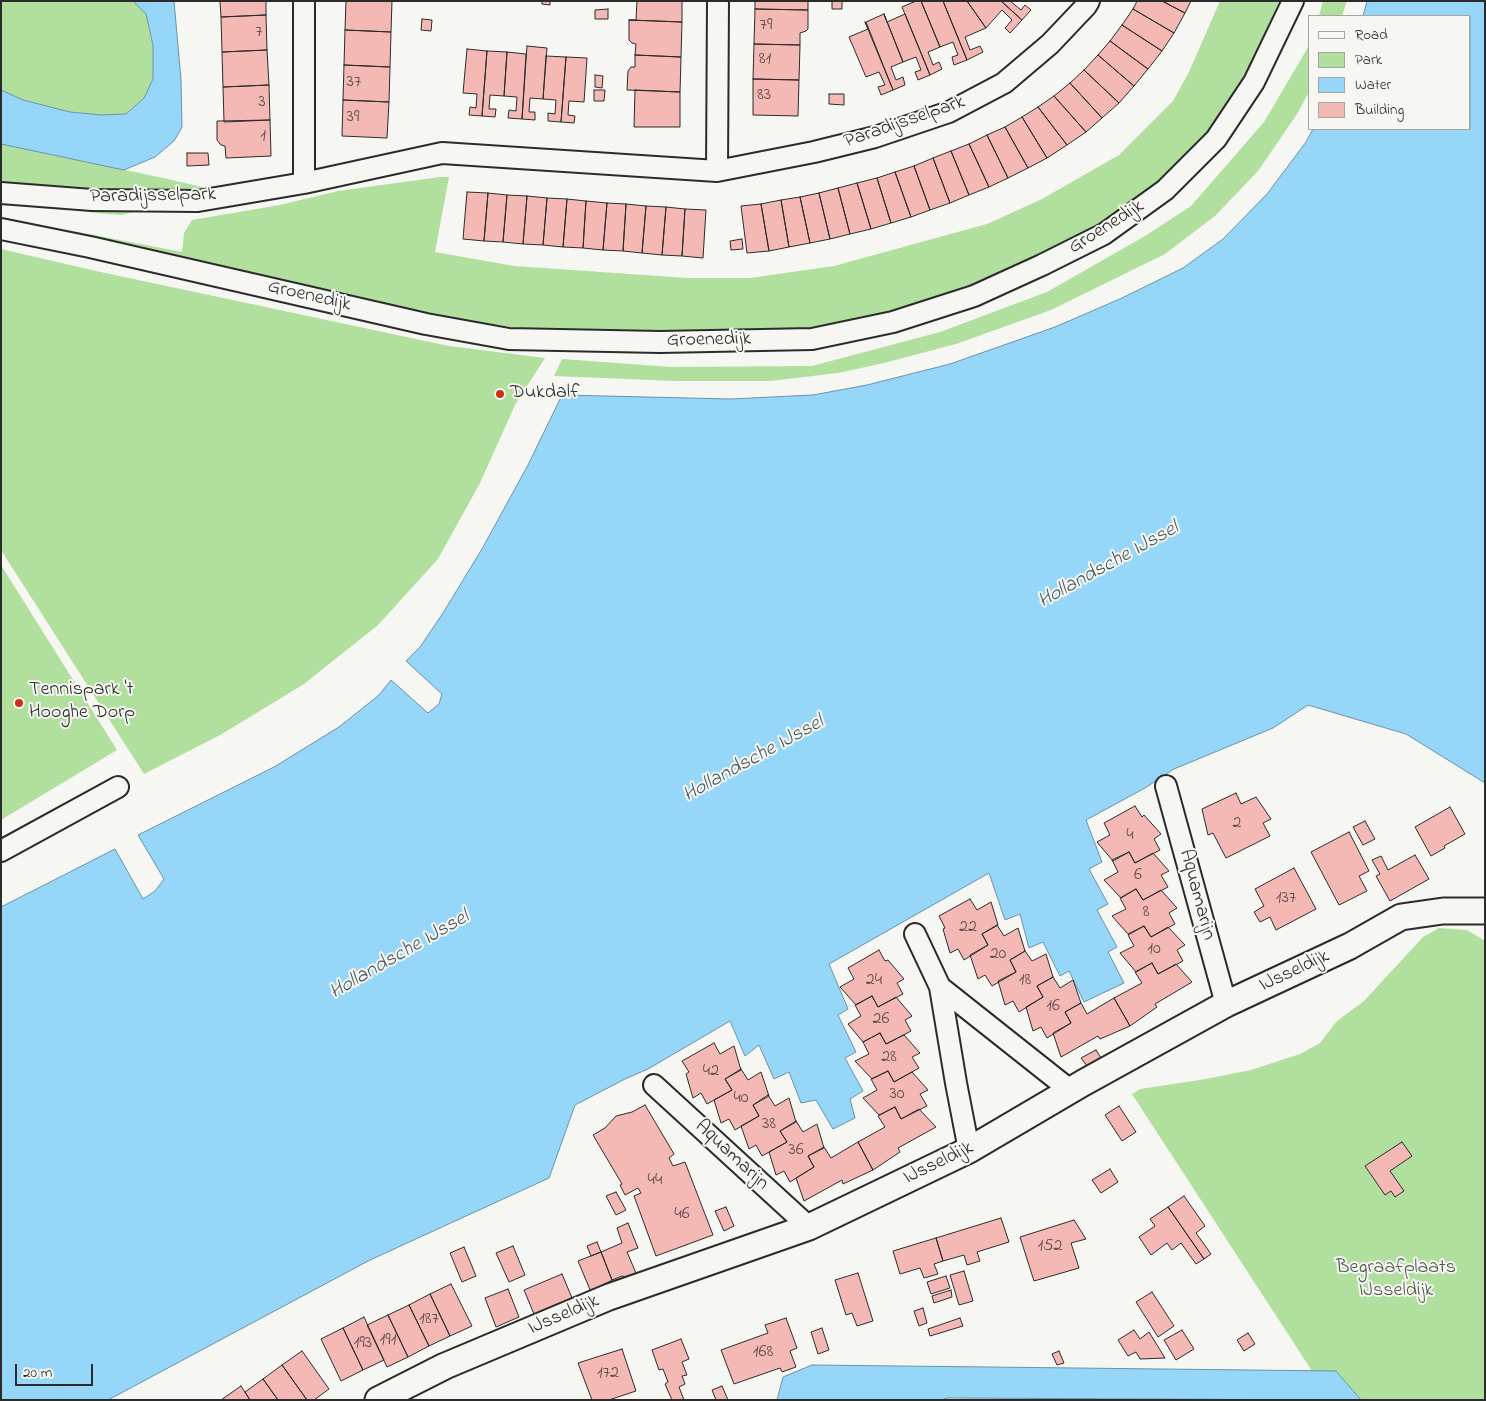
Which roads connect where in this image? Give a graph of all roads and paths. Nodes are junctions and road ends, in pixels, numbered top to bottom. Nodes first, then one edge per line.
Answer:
1 (304, 1) edge
2 (718, 1) edge
3 (1089, 1) edge
4 (1293, 1) edge
5 (717, 171) junction
6 (304, 183) junction
7 (1, 193) edge
8 (1, 229) edge
9 (1166, 786) dead end
10 (118, 787) dead end
11 (1, 851) edge
12 (1485, 911) edge
13 (915, 934) dead end
14 (940, 987) junction
15 (1226, 1004) junction
16 (654, 1085) dead end
17 (1070, 1090) junction
18 (969, 1150) junction
19 (808, 1227) junction
20 (378, 1400) edge

1 - 6 street
2 - 5 street
3 - 5 street, Paradijsselpark
4 - 8 street, Groenedijk
5 - 6 street, Paradijsselpark
6 - 7 street, Paradijsselpark
9 - 15 street, Aquamarijn
10 - 11 street
12 - 15 street, IJsseldijk
13 - 14 street
14 - 17 street
14 - 18 street
15 - 17 street, IJsseldijk
16 - 19 street, Aquamarijn
17 - 18 street, IJsseldijk
18 - 19 street, IJsseldijk
19 - 20 street, IJsseldijk

